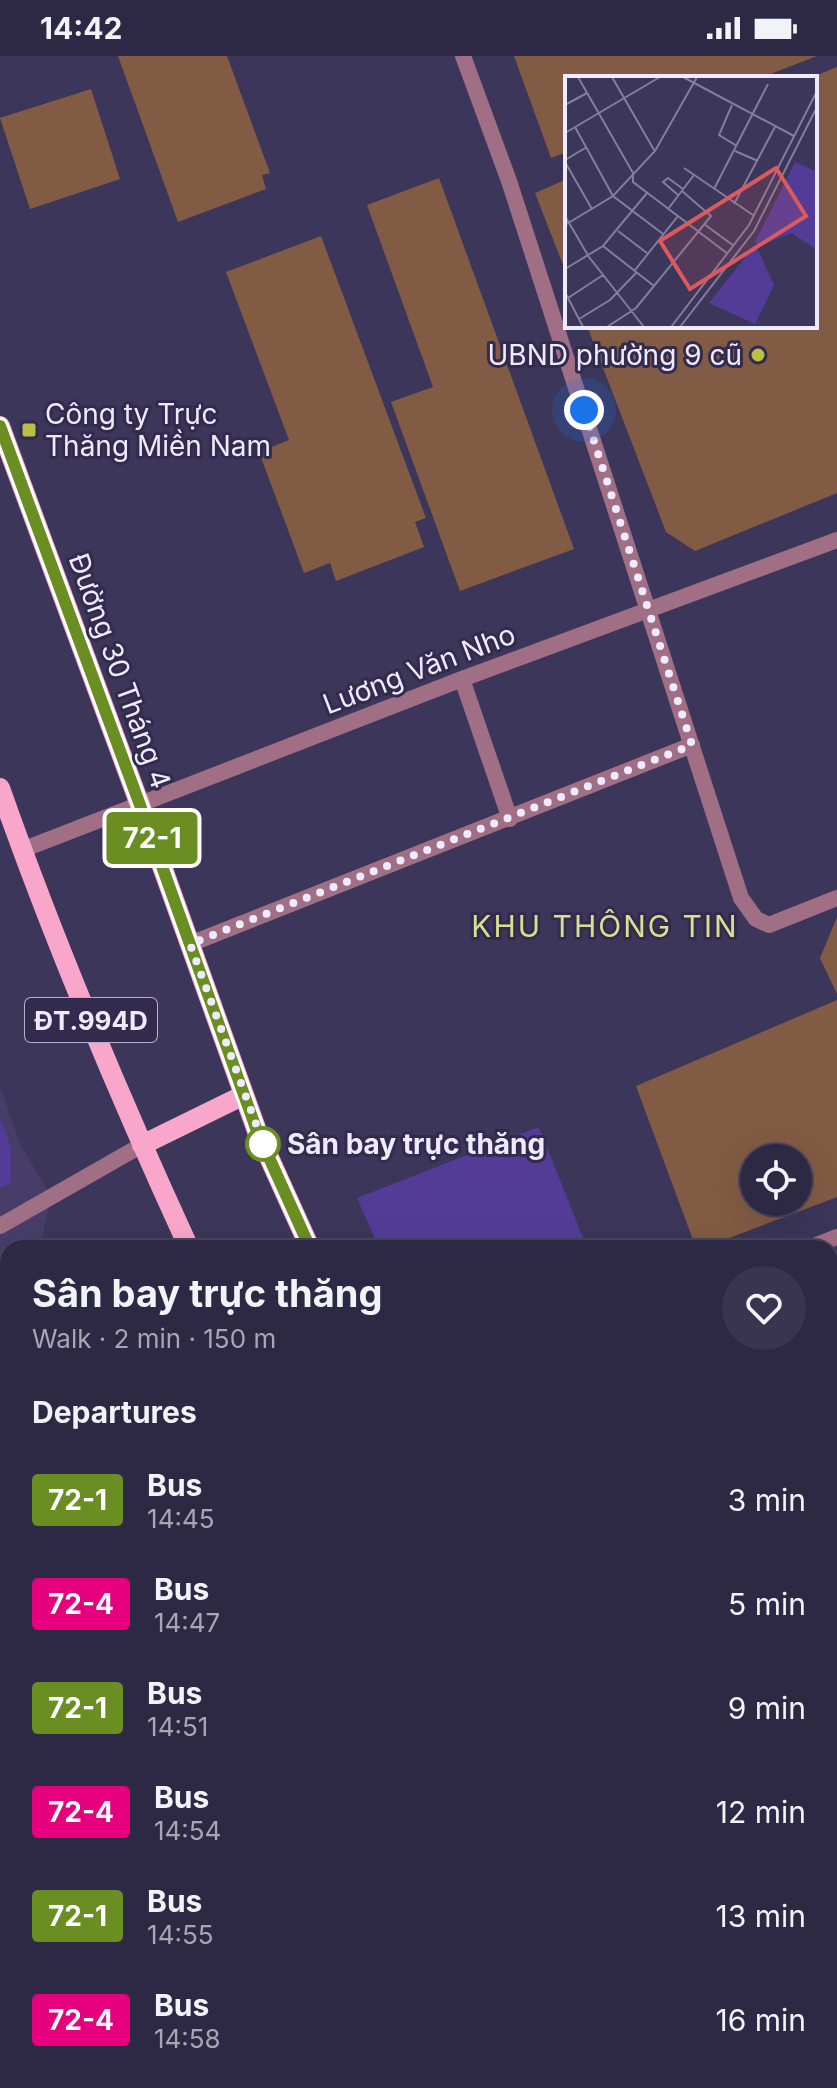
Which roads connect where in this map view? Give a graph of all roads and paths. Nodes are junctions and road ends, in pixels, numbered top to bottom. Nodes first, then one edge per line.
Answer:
1 (463, 56) edge
2 (0, 426) edge
3 (837, 540) edge
4 (650, 611) junction
5 (462, 679) junction
6 (692, 745) junction
7 (0, 788) edge
8 (140, 805) junction
9 (510, 819) junction
10 (22, 850) junction
11 (837, 898) edge
12 (190, 944) junction
13 (244, 1095) junction
14 (142, 1145) junction
15 (0, 1226) edge
16 (185, 1240) edge
17 (306, 1240) edge

1 - 4 street
2 - 8 main road, Đường 30 Tháng 4
3 - 4 street, Lương Văn Nho
4 - 5 street, Lương Văn Nho
4 - 6 street
5 - 8 street, Lương Văn Nho
5 - 9 street
6 - 9 street
6 - 11 street
7 - 10 main road, ĐT.994D
8 - 10 street, Lương Văn Nho
8 - 12 main road, Đường 30 Tháng 4
9 - 12 street
10 - 14 main road, ĐT.994D
12 - 13 main road, Đường 30 Tháng 4
13 - 14 main road
13 - 17 main road, Đường 30 Tháng 4
14 - 15 street
14 - 16 main road, ĐT.994D

